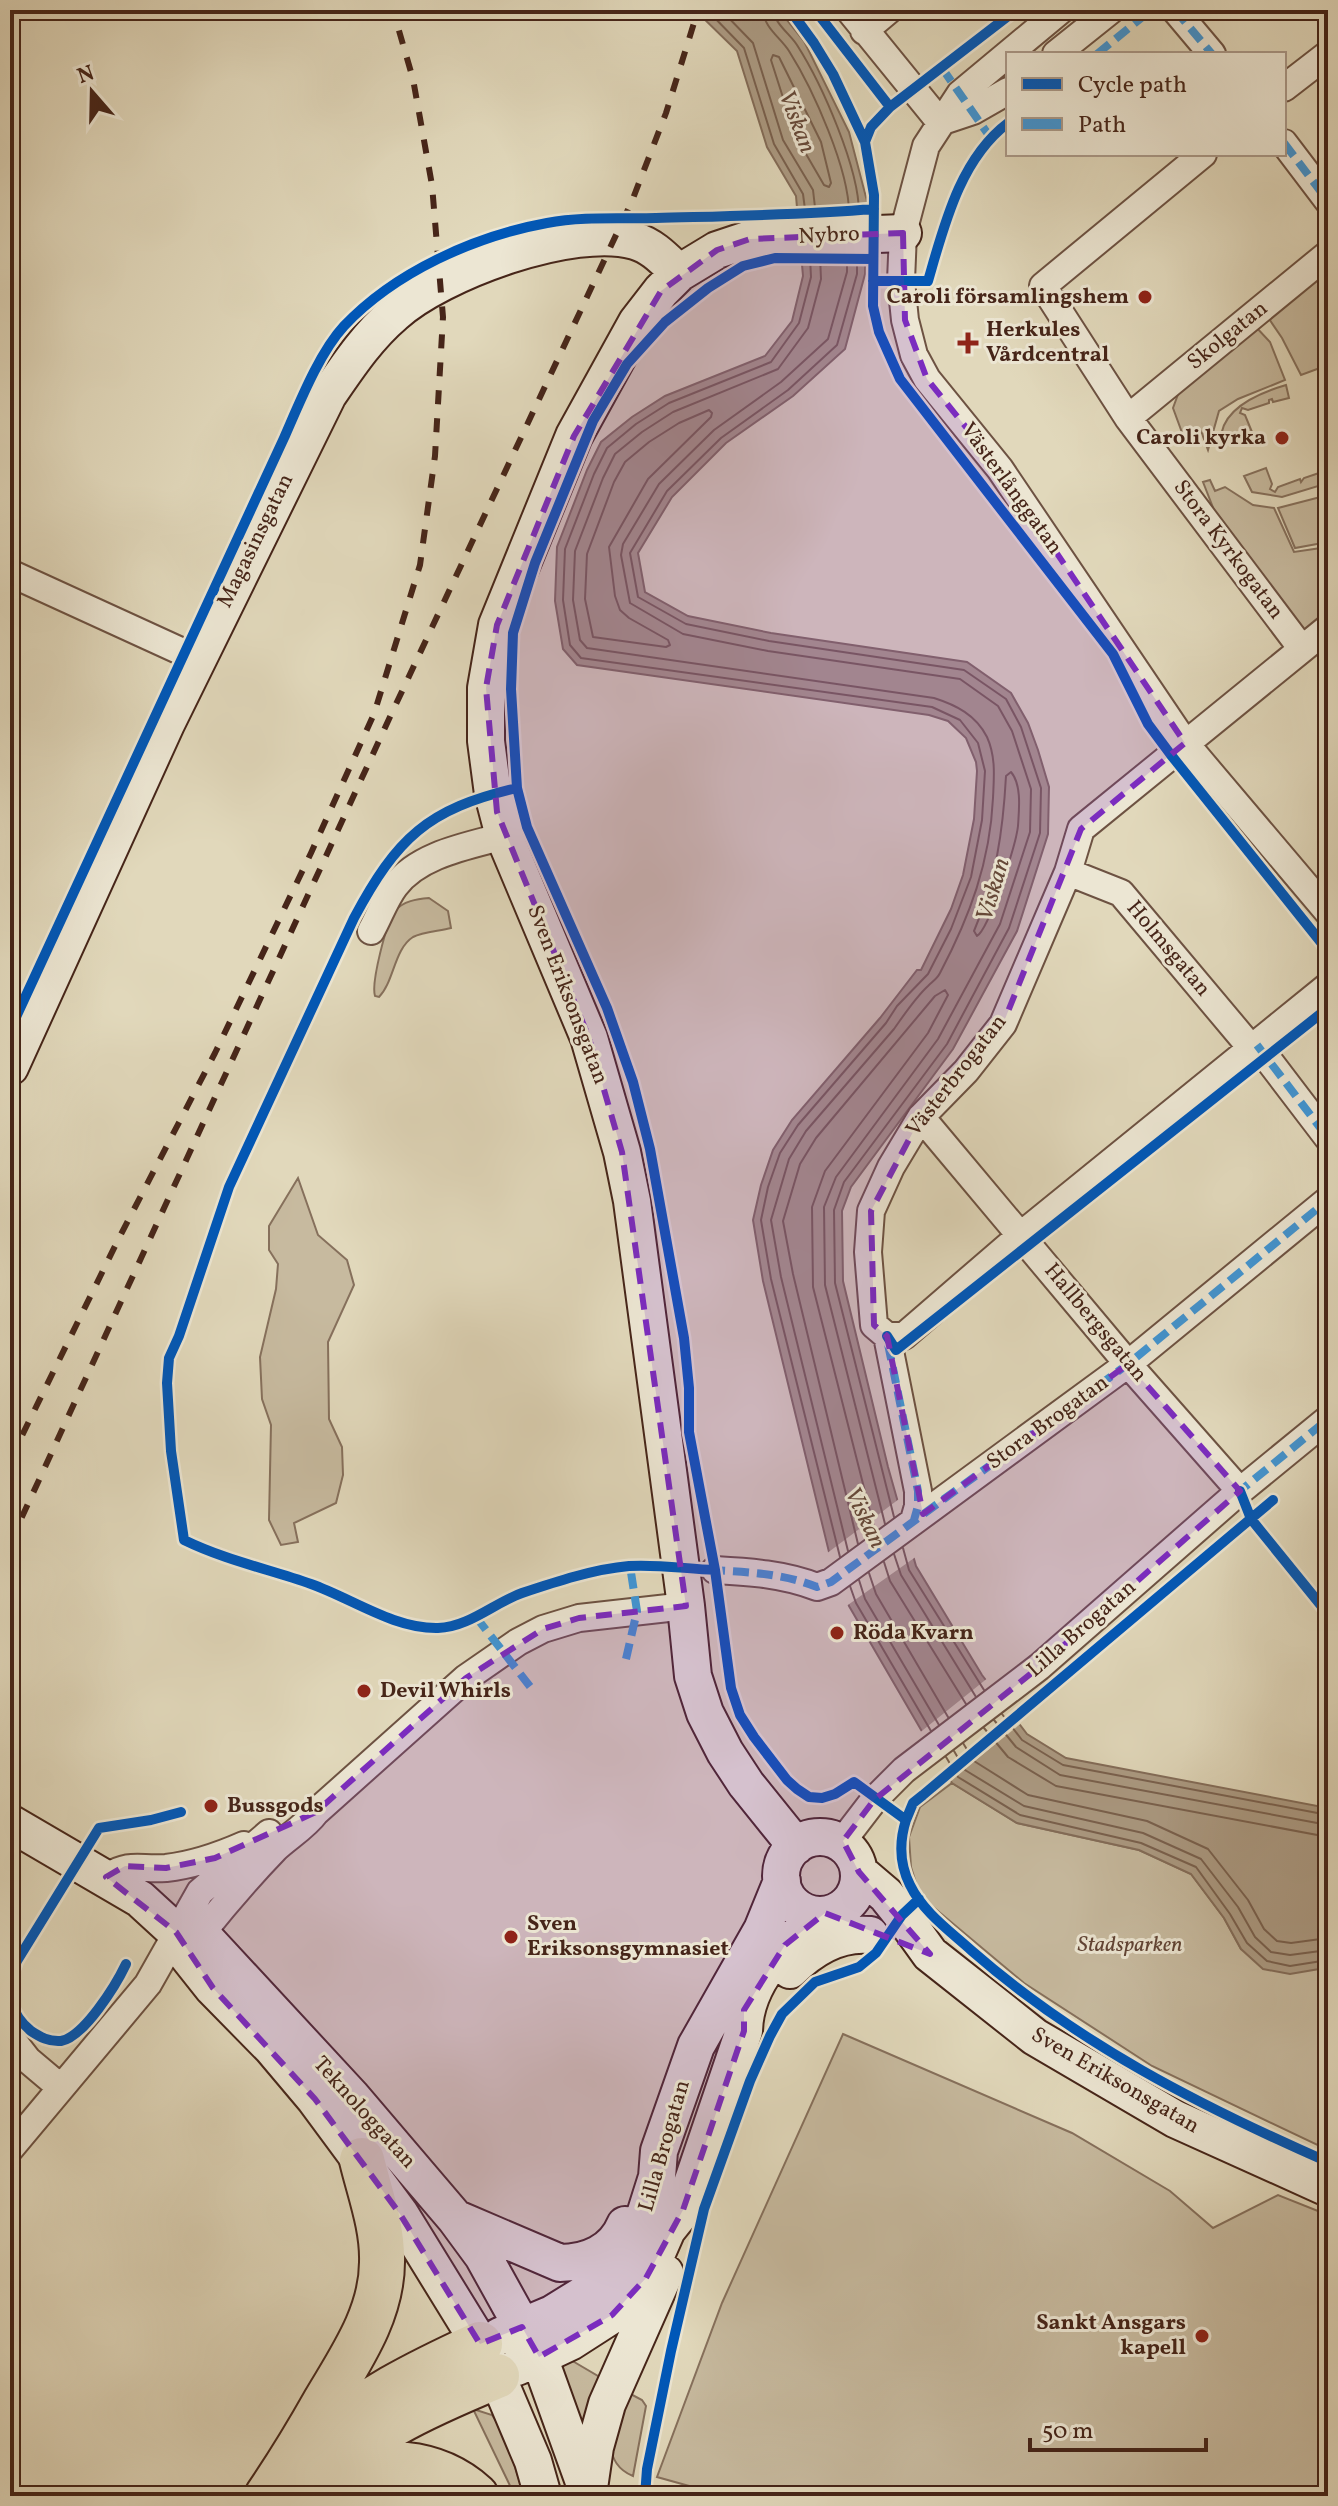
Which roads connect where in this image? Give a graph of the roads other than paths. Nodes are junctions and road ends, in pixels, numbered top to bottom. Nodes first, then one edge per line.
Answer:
1 (889, 10) edge
2 (1061, 10) edge
3 (1111, 10) edge
4 (1175, 10) edge
5 (857, 20) edge
6 (1010, 52) edge
7 (1058, 52) edge
8 (1210, 52) edge
9 (1328, 54) edge
10 (1006, 56) edge
11 (1286, 86) edge
12 (1006, 92) edge
13 (940, 122) junction
14 (1286, 146) edge
15 (1201, 156) edge
16 (1328, 201) edge
17 (880, 234) junction
18 (783, 238) joint
19 (1328, 254) edge
20 (679, 273) junction
21 (1128, 418) junction
22 (10, 573) edge
23 (1328, 628) edge
24 (1302, 649) junction
25 (198, 659) junction
26 (1185, 743) junction
27 (504, 836) junction
28 (1068, 872) junction
29 (1328, 912) edge
30 (371, 931) dead end
31 (1328, 986) edge
32 (1254, 1047) junction
33 (10, 1067) edge
34 (921, 1117) junction
35 (1328, 1138) edge
36 (1328, 1200) edge
37 (1021, 1235) junction
38 (887, 1336) junction
39 (1128, 1364) junction
40 (1328, 1419) edge
41 (1240, 1491) junction
42 (914, 1520) junction
43 (715, 1570) dead end
44 (686, 1606) junction
45 (316, 1812) junction
46 (10, 1823) edge
47 (269, 1833) junction
48 (796, 1846) junction
49 (850, 1857) junction
50 (106, 1877) junction
51 (782, 1881) junction
52 (824, 1914) junction
53 (188, 1933) junction
54 (870, 1935) junction
55 (930, 1954) junction
56 (744, 2031) junction
57 (10, 2037) edge
58 (60, 2087) junction
59 (10, 2149) edge
60 (659, 2151) junction
61 (362, 2160) junction
62 (1328, 2188) edge
63 (683, 2210) junction
64 (455, 2218) junction
65 (531, 2342) junction
66 (489, 2360) junction
67 (294, 2487) edge
68 (589, 2494) edge
69 (476, 2496) edge
70 (543, 2496) edge

1 - 5 street
2 - 6 street, Västerlånggatan
3 - 7 street
4 - 8 street
5 - 13 street
9 - 11 street
10 - 13 street, Västerlånggatan
12 - 13 street
13 - 17 street, Västerlånggatan
14 - 16 street
15 - 21 street, Stora Kyrkogatan
17 - 18 street, Nybro
17 - 26 street, Västerlånggatan
18 - 20 street, Sven Eriksonsgatan
19 - 21 street, Skolgatan
20 - 25 street, Magasinsgatan
20 - 27 street, Sven Eriksonsgatan
21 - 24 street, Stora Kyrkogatan
22 - 25 street
23 - 24 street
24 - 26 street
25 - 33 street, Magasinsgatan
26 - 28 street, Västerbrogatan
26 - 29 street, Västerlånggatan
27 - 30 street
27 - 44 street, Sven Eriksonsgatan
28 - 32 street, Holmsgatan
28 - 34 street, Västerbrogatan
31 - 32 street
32 - 35 street, Holmsgatan
32 - 37 street
34 - 37 street, Hallbergsgatan
34 - 38 street, Västerbrogatan
36 - 39 street, Stora Brogatan
37 - 38 street
37 - 39 street, Hallbergsgatan
38 - 42 street, Västerbrogatan
39 - 41 street, Hallbergsgatan
39 - 42 street, Stora Brogatan
40 - 41 street, Lilla Brogatan
41 - 49 street, Lilla Brogatan
42 - 43 street
44 - 45 street
44 - 48 street, Sven Eriksonsgatan
45 - 47 street
45 - 53 street
46 - 50 street, Teknologgatan
47 - 50 street
47 - 53 street
48 - 49 street
48 - 51 street
49 - 52 street
49 - 55 street, Sven Eriksonsgatan
50 - 53 street, Teknologgatan
51 - 52 street
51 - 60 street, Lilla Brogatan
52 - 54 street
52 - 56 street, Lilla Brogatan
53 - 58 street
53 - 61 street, Teknologgatan
53 - 64 street, Teknologgatan
54 - 55 street
54 - 56 street
55 - 62 street, Sven Eriksonsgatan
56 - 63 street, Lilla Brogatan
57 - 58 street
58 - 59 street
60 - 64 street
60 - 65 street, Lilla Brogatan
61 - 66 street, Teknologgatan
61 - 67 highway
63 - 65 street, Lilla Brogatan
63 - 68 street
64 - 65 street, Teknologgatan
65 - 66 street, Lilla Brogatan
65 - 68 street, Teknologgatan
66 - 67 highway
66 - 70 street, Teknologgatan
67 - 69 highway

